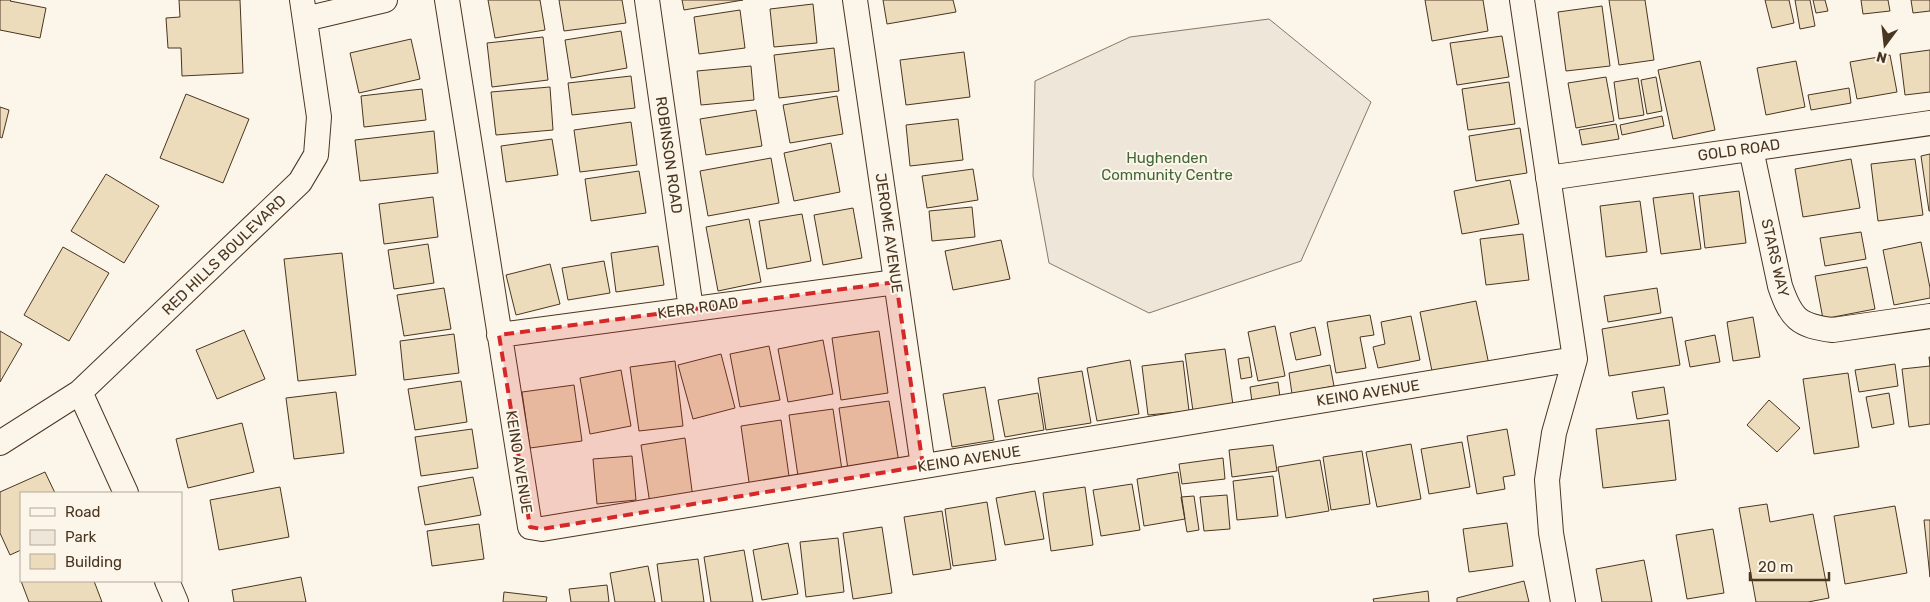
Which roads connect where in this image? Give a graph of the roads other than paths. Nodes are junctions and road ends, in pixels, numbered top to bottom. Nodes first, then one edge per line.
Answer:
1 (385, 0) edge
2 (447, 0) edge
3 (647, 0) edge
4 (854, 0) edge
5 (1522, 0) edge
6 (304, 10) edge
7 (1930, 123) edge
8 (1751, 149) junction
9 (1548, 178) junction
10 (896, 282) junction
11 (691, 309) junction
12 (1930, 316) edge
13 (499, 335) junction
14 (1575, 359) junction
15 (80, 392) junction
16 (0, 443) edge
17 (923, 466) junction
18 (126, 492) edge
19 (167, 582) edge
20 (176, 602) edge
21 (1563, 602) edge

1 - 6 street
2 - 13 street, KEINO AVENUE
3 - 11 street, ROBINSON ROAD
4 - 10 street, JEROME AVENUE
5 - 9 street
6 - 15 street, RED HILLS BOULEVARD
7 - 8 street, GOLD ROAD
8 - 9 street, GOLD ROAD
8 - 12 street, STARS WAY
9 - 14 street
10 - 11 street, KERR ROAD
10 - 17 street, JEROME AVENUE
11 - 13 street, KERR ROAD
13 - 17 street, KEINO AVENUE
14 - 17 street, KEINO AVENUE
14 - 21 street
15 - 16 street, RED HILLS BOULEVARD
15 - 18 street
19 - 20 street

